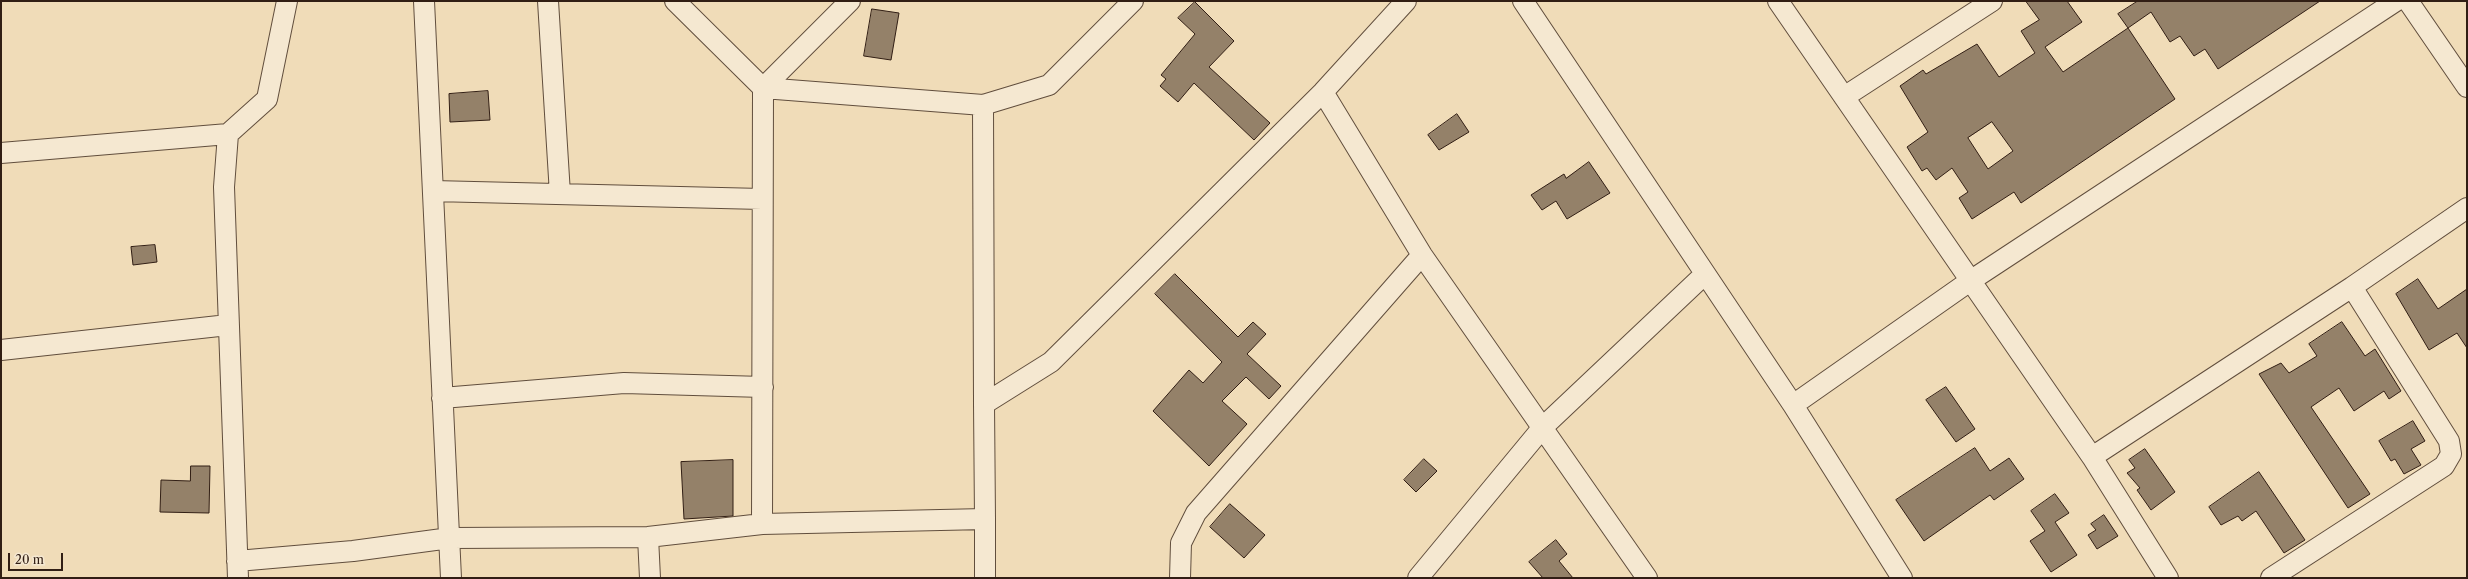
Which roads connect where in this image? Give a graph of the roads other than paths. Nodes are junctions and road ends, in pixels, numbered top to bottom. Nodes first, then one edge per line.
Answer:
1 (287, 1) edge
2 (424, 1) edge
3 (548, 1) edge
4 (675, 1) edge
5 (850, 1) edge
6 (1133, 1) edge
7 (1406, 1) edge
8 (1523, 1) edge
9 (1778, 1) edge
10 (1992, 1) edge
11 (2396, 1) edge
12 (2408, 1) edge
13 (2467, 87) edge
14 (763, 88) junction
15 (1323, 92) junction
16 (1844, 97) junction
17 (983, 105) junction
18 (228, 134) junction
19 (1, 154) edge
20 (432, 191) junction
21 (560, 194) junction
22 (762, 199) junction
23 (2467, 208) edge
24 (1422, 255) junction
25 (1705, 274) junction
26 (1970, 280) junction
27 (2352, 287) junction
28 (228, 325) junction
29 (1, 350) edge
30 (763, 387) junction
31 (442, 398) junction
32 (984, 404) junction
33 (1793, 405) junction
34 (1543, 427) junction
35 (2092, 457) junction
36 (985, 519) junction
37 (762, 524) junction
38 (648, 537) junction
39 (450, 538) junction
40 (237, 570) edge
41 (451, 578) edge
42 (650, 578) edge
43 (986, 578) edge
44 (1180, 578) edge
45 (1418, 578) edge
46 (1647, 578) edge
47 (1902, 578) edge
48 (2168, 578) edge
49 (2271, 578) edge

1 - 18 street
2 - 20 street
3 - 21 street
4 - 14 street
5 - 14 street
6 - 17 street
7 - 15 street
8 - 25 street
9 - 16 street
10 - 16 street
11 - 26 street
12 - 13 street
14 - 17 street
14 - 22 street
15 - 24 street
15 - 32 street
16 - 26 street
17 - 32 street
18 - 19 street
18 - 28 street
20 - 21 street
20 - 31 street
21 - 22 street
22 - 30 street
23 - 27 street
24 - 34 street
24 - 44 street
25 - 33 street
25 - 34 street
26 - 33 street
26 - 35 street
27 - 35 street
27 - 49 street
28 - 29 street
28 - 40 street
30 - 31 street
30 - 37 street
31 - 39 street
32 - 36 street
33 - 47 street
34 - 45 street
34 - 46 street
35 - 48 street
36 - 37 street
36 - 43 street
37 - 38 street
38 - 39 street
38 - 42 street
39 - 40 street
39 - 41 street

